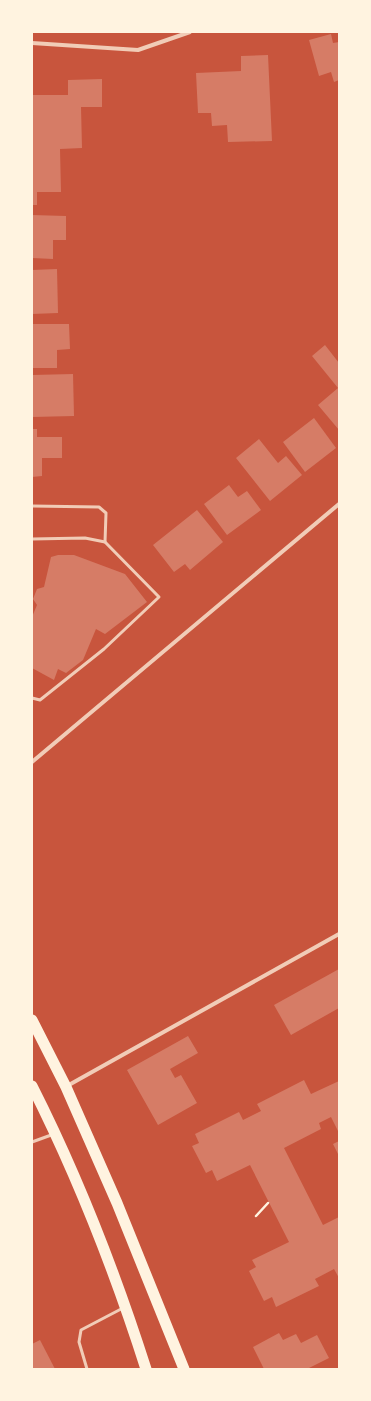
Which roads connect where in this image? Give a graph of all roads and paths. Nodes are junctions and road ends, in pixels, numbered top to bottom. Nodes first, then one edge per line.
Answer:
1 (190, 32) edge
2 (32, 43) edge
3 (339, 504) edge
4 (32, 506) edge
5 (32, 539) edge
6 (105, 542) junction
7 (32, 698) edge
8 (32, 762) edge
9 (339, 934) edge
10 (32, 1020) edge
11 (32, 1086) edge
12 (66, 1087) junction
13 (56, 1134) junction
14 (32, 1142) edge
15 (268, 1202) dead end
16 (256, 1216) dead end
17 (126, 1306) junction
18 (87, 1369) edge
19 (146, 1369) edge
20 (184, 1369) edge

1 - 2 street
3 - 8 street
4 - 6 lane
5 - 6 lane
6 - 7 lane
9 - 12 street
10 - 12 highway
11 - 13 highway
12 - 20 highway
13 - 14 lane
13 - 17 highway
15 - 16 path
17 - 18 lane
17 - 19 highway

